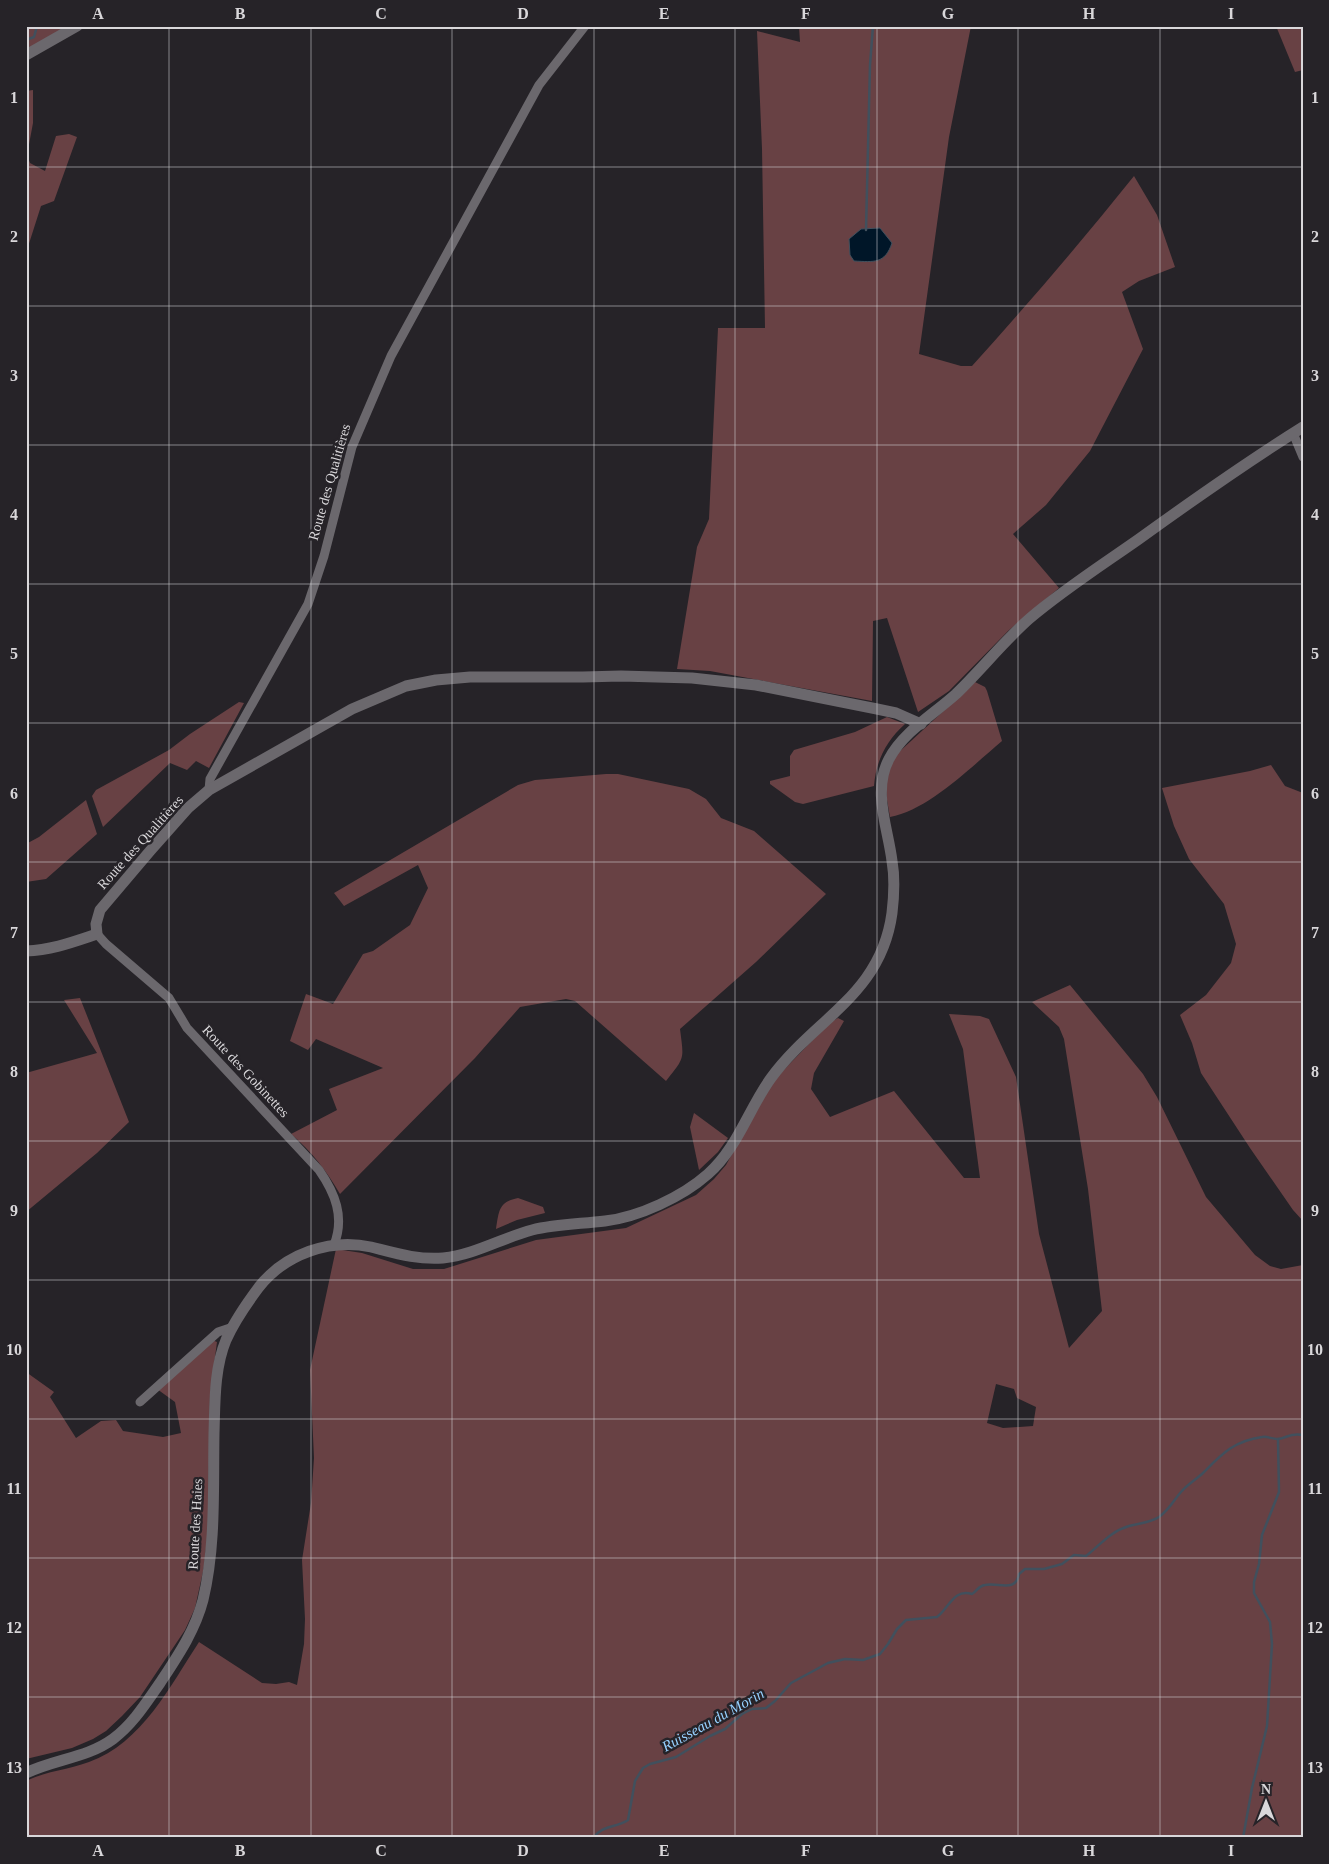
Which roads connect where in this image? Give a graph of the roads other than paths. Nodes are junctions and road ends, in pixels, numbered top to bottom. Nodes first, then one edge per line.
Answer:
1 (77, 26) edge
2 (585, 26) edge
3 (28, 54) edge
4 (1303, 427) edge
5 (1293, 433) junction
6 (1303, 458) edge
7 (921, 724) junction
8 (209, 790) junction
9 (96, 934) junction
10 (26, 951) edge
11 (334, 1245) junction
12 (233, 1327) junction
13 (140, 1402) dead end
14 (26, 1773) edge

1 - 3 street
2 - 8 street, Route des Qualitières
4 - 5 street, Route des Haies
5 - 6 street
5 - 7 street, Route des Haies
7 - 8 street
7 - 11 street, Route des Haies
8 - 9 street, Route des Qualitières
9 - 10 street
9 - 11 street, Route des Gobinettes
11 - 12 street, Route des Haies
12 - 13 street
12 - 14 street, Route des Haies

